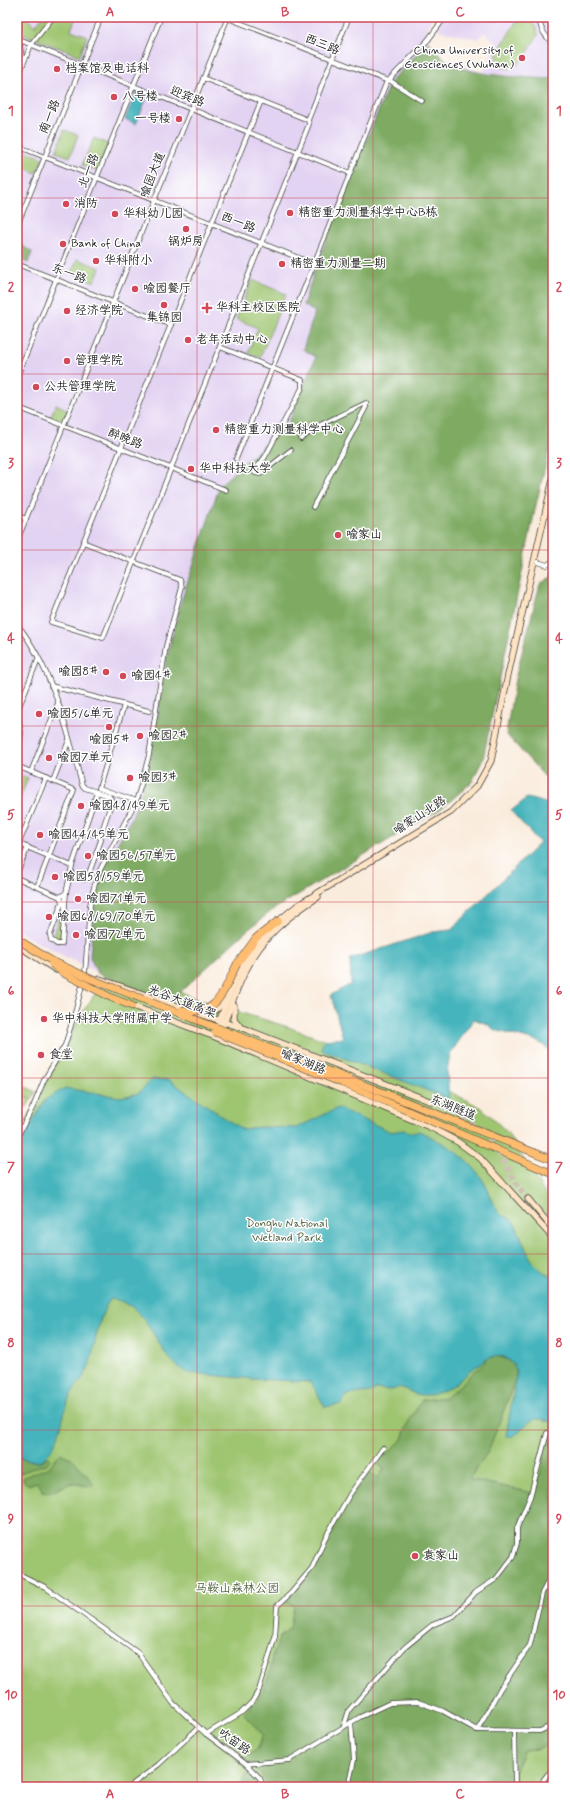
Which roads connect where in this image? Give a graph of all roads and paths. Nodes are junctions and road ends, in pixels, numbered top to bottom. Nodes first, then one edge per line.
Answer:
1 (53, 17) edge
2 (101, 17) edge
3 (161, 17) edge
4 (227, 17) edge
5 (350, 17) edge
6 (445, 17) edge
7 (532, 17) edge
8 (18, 40) edge
9 (553, 43) edge
10 (31, 45) junction
11 (332, 60) junction
12 (24, 63) junction
13 (82, 65) junction
14 (203, 78) junction
15 (17, 79) edge
16 (388, 81) junction
17 (134, 86) junction
18 (261, 101) junction
19 (422, 101) dead end
20 (191, 109) junction
21 (308, 120) junction
22 (248, 132) junction
23 (17, 146) edge
24 (298, 152) junction
25 (45, 157) junction
26 (350, 173) junction
27 (97, 178) junction
28 (154, 200) junction
29 (212, 223) junction
30 (17, 226) edge
31 (262, 243) junction
32 (17, 264) edge
33 (314, 264) junction
34 (56, 280) junction
35 (113, 302) junction
36 (171, 326) junction
37 (220, 347) junction
38 (272, 368) junction
39 (17, 377) edge
40 (17, 407) edge
41 (64, 426) junction
42 (301, 439) dead end
43 (121, 449) junction
44 (291, 450) dead end
45 (236, 459) dead end
46 (171, 468) junction
47 (553, 479) edge
48 (226, 490) dead end
49 (553, 494) edge
50 (313, 507) dead end
51 (17, 515) edge
52 (26, 519) junction
53 (17, 541) edge
54 (84, 542) junction
55 (134, 562) junction
56 (538, 562) junction
57 (553, 562) edge
58 (17, 624) edge
59 (22, 630) junction
60 (17, 634) edge
61 (38, 658) junction
62 (51, 686) junction
63 (58, 703) junction
64 (124, 705) junction
65 (149, 711) dead end
66 (17, 712) edge
67 (69, 739) junction
68 (17, 758) edge
69 (17, 766) edge
70 (31, 772) junction
71 (46, 778) junction
72 (53, 781) junction
73 (82, 785) junction
74 (74, 790) junction
75 (97, 792) junction
76 (136, 801) junction
77 (84, 831) junction
78 (100, 837) junction
79 (18, 843) edge
80 (28, 847) junction
81 (49, 856) junction
82 (72, 866) junction
83 (17, 873) edge
84 (70, 874) junction
85 (17, 878) edge
86 (37, 887) junction
87 (66, 893) junction
88 (60, 897) junction
89 (278, 921) junction
90 (17, 935) edge
91 (17, 940) edge
92 (17, 945) edge
93 (51, 963) junction
94 (85, 974) junction
95 (239, 978) junction
96 (82, 985) junction
97 (158, 1004) junction
98 (132, 1006) junction
99 (199, 1013) junction
100 (222, 1021) junction
101 (245, 1029) junction
102 (216, 1037) junction
103 (341, 1067) junction
104 (341, 1083) junction
105 (361, 1084) junction
106 (432, 1102) tunnel mouth
107 (17, 1137) edge
108 (553, 1160) edge
109 (553, 1174) edge
110 (528, 1200) tunnel mouth
111 (553, 1229) edge
112 (553, 1238) edge
113 (547, 1433) dead end
114 (382, 1448) dead end
115 (553, 1572) edge
116 (17, 1573) edge
117 (352, 1722) junction
118 (553, 1725) edge
119 (344, 1727) junction
120 (198, 1728) junction
121 (477, 1730) junction
122 (514, 1731) junction
123 (206, 1734) junction
124 (246, 1764) junction
125 (553, 1768) edge
126 (129, 1787) edge
127 (263, 1787) edge
128 (348, 1787) edge
129 (516, 1787) edge
130 (541, 1787) edge

1 - 10 street
2 - 13 street, 南一路
3 - 17 street, 北一路
4 - 11 street, 西三路
4 - 14 street, 喻园大道
5 - 11 street
6 - 16 street
7 - 9 street
8 - 10 street, 迎宾路
8 - 12 street
10 - 12 street
10 - 13 street, 迎宾路
11 - 16 street, 西三路
11 - 21 street
12 - 15 street
13 - 17 street, 迎宾路
13 - 25 street, 南一路
14 - 18 street
14 - 20 street, 喻园大道
16 - 19 street, 西三路
16 - 26 street
17 - 20 street, 迎宾路
17 - 27 street, 北一路
18 - 21 street
18 - 22 street
20 - 22 street, 迎宾路
20 - 28 street, 喻园大道
21 - 24 street
22 - 24 street, 迎宾路
22 - 29 street
23 - 25 street, 西一路
24 - 26 street, 迎宾路
24 - 31 street
25 - 27 street, 西一路
25 - 30 street, 南一路
26 - 33 street
27 - 28 street, 西一路
27 - 34 street, 北一路
28 - 29 street, 西一路
28 - 35 street, 喻园大道
29 - 31 street, 西一路
29 - 36 street
31 - 33 street, 西一路
31 - 37 street
32 - 34 street, 东一路
33 - 38 street
34 - 35 street, 东一路
34 - 39 street, 北一路
35 - 36 street, 东一路
35 - 41 street, 喻园大道
36 - 43 street
37 - 38 street
37 - 46 street
38 - 44 street
38 - 45 street
40 - 41 street, 醉晚路
41 - 43 street, 醉晚路
41 - 52 street, 喻园大道
42 - 50 street
43 - 46 street, 醉晚路
43 - 54 street
46 - 48 street, 醉晚路
46 - 55 street
47 - 89 main road, 喻家山北路
49 - 56 main road, 喻家山北路
51 - 52 street
52 - 53 street, 喻园大道
54 - 55 street
54 - 55 street
55 - 76 street
56 - 57 street
56 - 95 main road, 喻家山北路
58 - 59 street
59 - 60 street
59 - 61 street
61 - 62 street
61 - 66 street
62 - 63 street
62 - 64 street
63 - 67 street
63 - 70 street
64 - 65 street
64 - 76 street
66 - 68 street
67 - 72 street
67 - 73 street
69 - 70 street
70 - 71 street
71 - 72 street
71 - 79 street
72 - 74 street
73 - 74 street
73 - 75 street
74 - 81 street
75 - 77 street
75 - 78 street
76 - 94 street
77 - 78 street
77 - 82 street
78 - 84 street
79 - 80 street
80 - 81 street
80 - 83 street
81 - 82 street
81 - 86 street
82 - 84 street
84 - 87 street
85 - 86 street
86 - 88 street
87 - 88 street
87 - 88 street
89 - 95 main road, 喻家山北路
89 - 97 highway, bridge
90 - 94 main road, 喻家湖路
91 - 93 highway, 光谷大道高架, bridge
91 - 97 highway, 光谷大道高架, bridge
92 - 96 main road, 喻家湖路
93 - 98 highway, bridge
93 - 104 highway, 光谷大道高架, bridge
94 - 96 street
94 - 99 main road, 喻家湖路
95 - 99 main road
95 - 100 main road, 喻家山北路
95 - 101 main road
96 - 98 main road, 喻家湖路
96 - 107 street
97 - 104 highway, 光谷大道高架, bridge
98 - 102 main road, 喻家湖路
99 - 100 main road, 喻家湖路
100 - 101 main road, 喻家湖路
100 - 102 main road, 喻家山北路
101 - 103 main road, 喻家湖路
102 - 104 main road, 喻家湖路
103 - 105 main road
103 - 106 main road, 喻家湖路
104 - 105 highway, 东湖隧道
104 - 109 highway, 东湖隧道, bridge
104 - 112 main road, 喻家湖路
105 - 108 highway, 东湖隧道
110 - 111 main road
113 - 119 street
114 - 123 street
115 - 121 street
116 - 120 street, 吹笛路
117 - 119 street, 吹笛路
117 - 121 street, 吹笛路
117 - 128 street
118 - 122 street, 吹笛路
119 - 124 street, 吹笛路
120 - 123 street, 吹笛路
120 - 126 street
121 - 122 street, 吹笛路
122 - 129 street
123 - 124 street, 吹笛路
124 - 127 street
125 - 130 street

